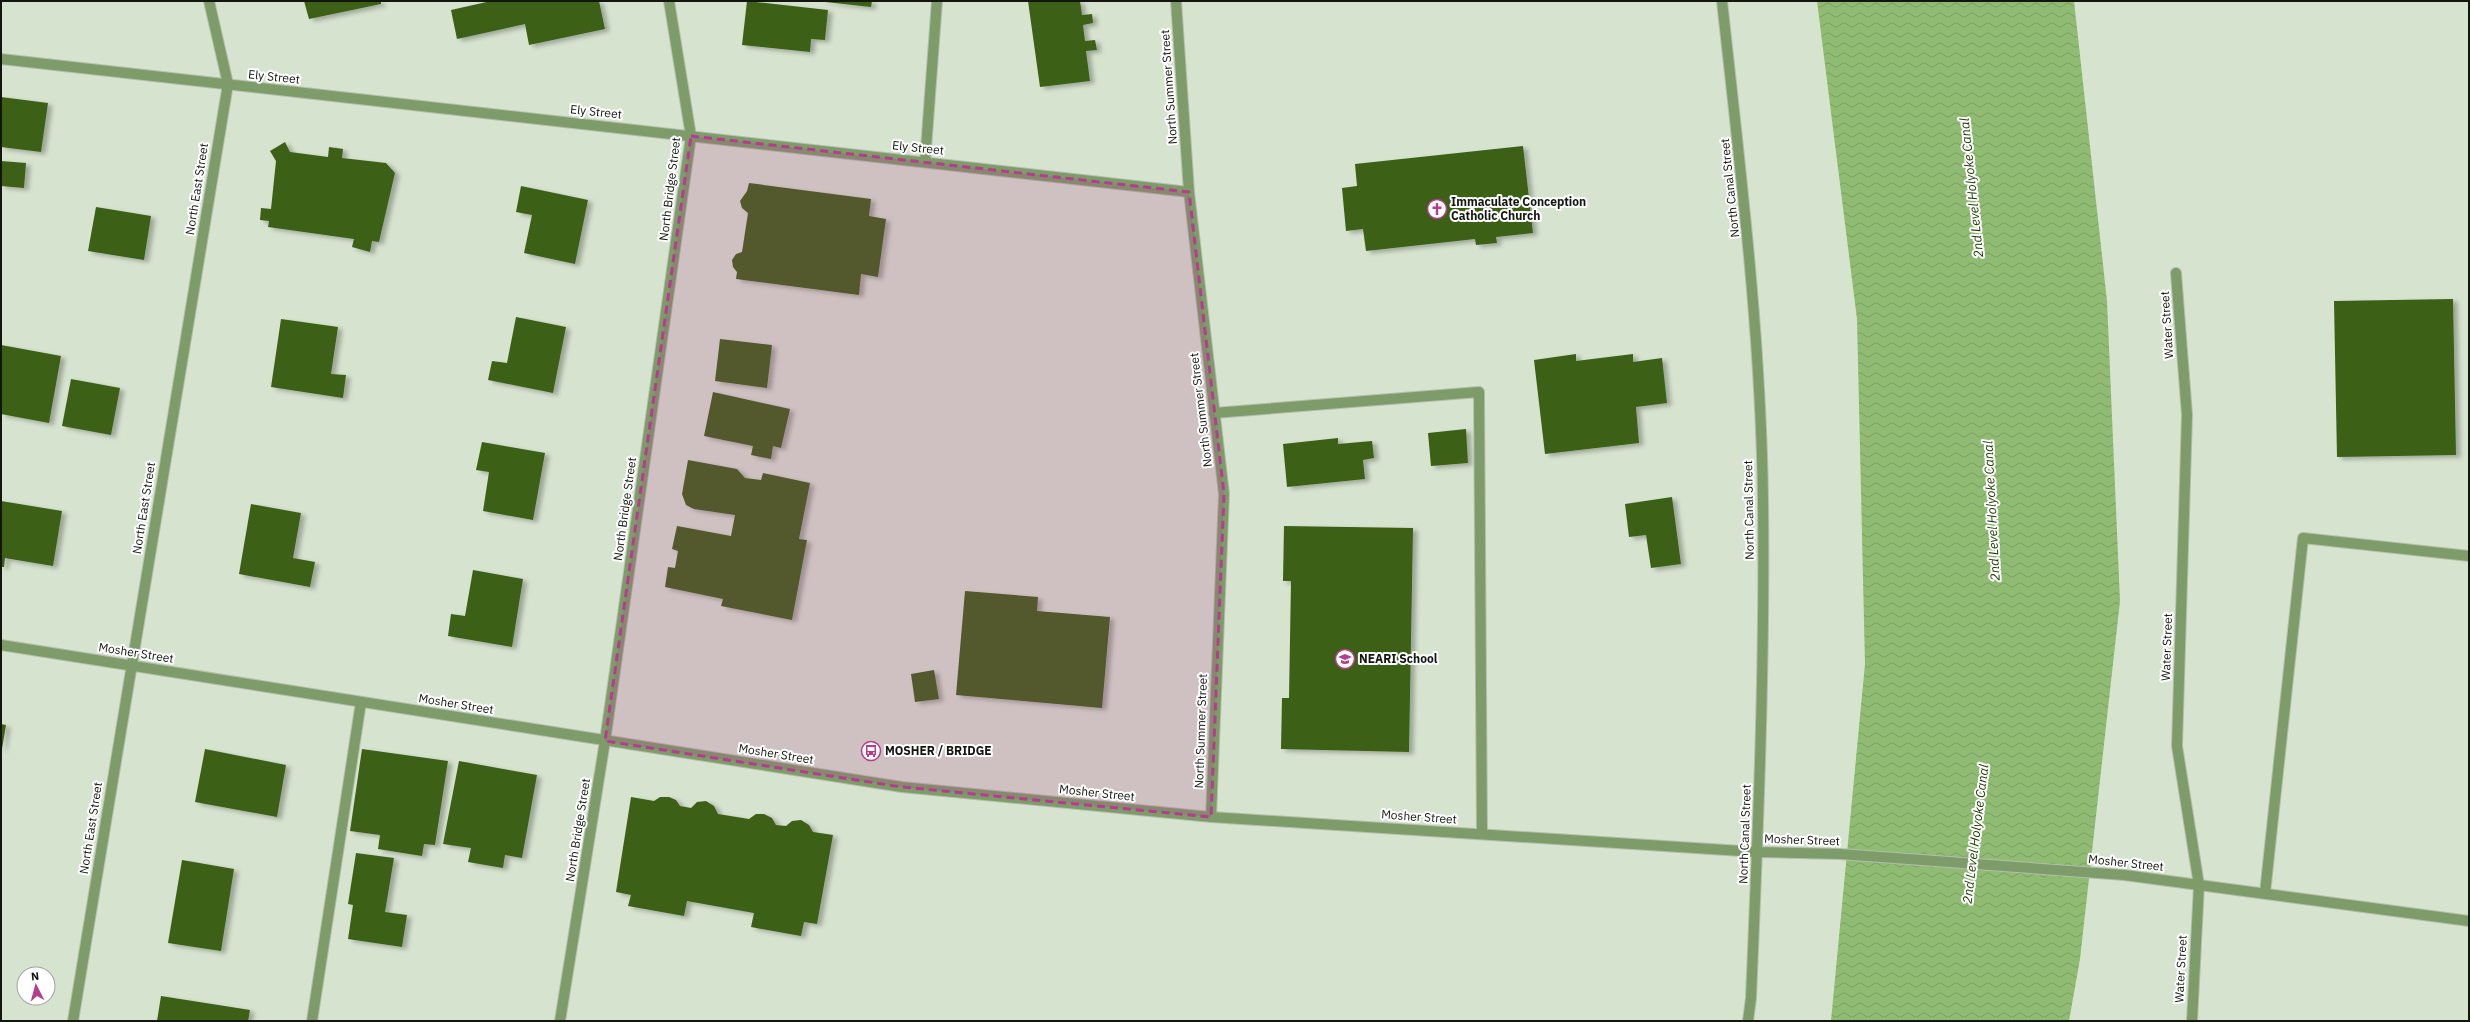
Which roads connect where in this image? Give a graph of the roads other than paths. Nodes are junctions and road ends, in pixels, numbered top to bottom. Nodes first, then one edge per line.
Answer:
1 (209, 1) edge
2 (669, 1) edge
3 (937, 1) edge
4 (1176, 1) edge
5 (1722, 1) edge
6 (1, 59) edge
7 (228, 84) junction
8 (692, 136) junction
9 (925, 162) junction
10 (1189, 192) junction
11 (2176, 273) dead end
12 (1214, 413) junction
13 (2469, 556) edge
14 (1, 645) edge
15 (131, 666) junction
16 (361, 702) junction
17 (605, 741) junction
18 (1211, 817) junction
19 (1482, 834) junction
20 (1757, 852) junction
21 (2199, 885) junction
22 (2265, 893) junction
23 (2469, 921) edge
24 (73, 1021) edge
25 (312, 1021) edge
26 (560, 1021) edge
27 (1748, 1021) edge
28 (2192, 1021) edge

1 - 7 street, North East Street
2 - 8 street, North Bridge Street
3 - 9 street
4 - 10 street, North Summer Street
5 - 20 street, North Canal Street
6 - 7 street, Ely Street
7 - 8 street, Ely Street
7 - 15 street, North East Street
8 - 9 street, Ely Street
8 - 17 street, North Bridge Street
9 - 10 street, Ely Street
10 - 12 street, North Summer Street
11 - 21 street, Water Street
12 - 18 street, North Summer Street
12 - 19 street
13 - 22 street
14 - 15 street, Mosher Street
15 - 16 street, Mosher Street
15 - 24 street, North East Street
16 - 17 street, Mosher Street
16 - 25 street
17 - 18 street, Mosher Street
17 - 26 street, North Bridge Street
18 - 19 street, Mosher Street
19 - 20 street, Mosher Street
20 - 21 street, Mosher Street
20 - 27 street, North Canal Street
21 - 22 street, Mosher Street
21 - 28 street, Water Street
22 - 23 street, Mosher Street

